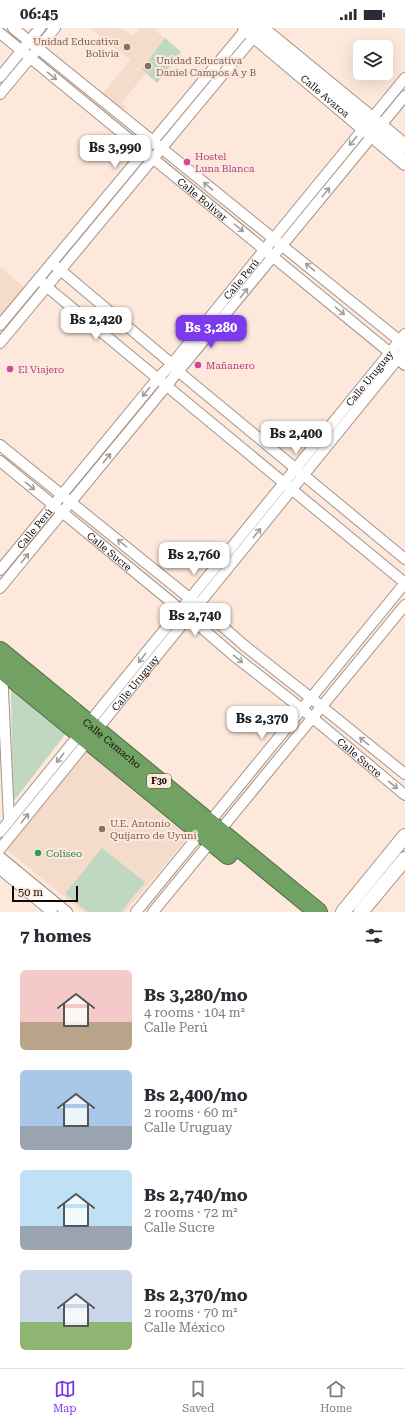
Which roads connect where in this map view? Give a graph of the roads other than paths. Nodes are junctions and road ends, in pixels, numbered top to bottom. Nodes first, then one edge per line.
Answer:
1 (13, 28) edge
2 (40, 28) edge
3 (55, 28) edge
4 (254, 29) edge
5 (0, 33) edge
6 (29, 41) junction
7 (38, 48) junction
8 (22, 51) junction
9 (30, 58) junction
10 (0, 77) edge
11 (405, 78) edge
12 (0, 94) edge
13 (405, 96) edge
14 (372, 127) junction
15 (153, 141) junction
16 (405, 146) edge
17 (161, 148) junction
18 (144, 152) junction
19 (153, 159) junction
20 (405, 162) edge
21 (274, 238) junction
22 (282, 245) junction
23 (265, 249) junction
24 (273, 256) junction
25 (52, 263) junction
26 (60, 270) junction
27 (39, 279) junction
28 (47, 287) junction
29 (0, 325) edge
30 (404, 342) edge
31 (0, 343) edge
32 (398, 359) edge
33 (172, 364) junction
34 (179, 372) junction
35 (158, 378) junction
36 (167, 385) junction
37 (0, 445) edge
38 (0, 461) edge
39 (299, 472) junction
40 (288, 486) junction
41 (63, 494) junction
42 (71, 502) junction
43 (54, 505) junction
44 (63, 512) junction
45 (405, 559) edge
46 (0, 570) edge
47 (405, 583) edge
48 (0, 588) edge
49 (194, 602) junction
50 (405, 605) edge
51 (185, 613) junction
52 (0, 651) edge
53 (1, 668) edge
54 (311, 698) junction
55 (322, 706) junction
56 (302, 709) junction
57 (312, 718) junction
58 (88, 732) junction
59 (405, 774) edge
60 (405, 795) edge
61 (9, 820) junction
62 (0, 832) edge
63 (210, 832) junction
64 (405, 836) edge
65 (0, 849) edge
66 (0, 857) edge
67 (405, 859) edge
68 (0, 869) edge
69 (52, 912) edge
70 (67, 912) edge
71 (136, 912) edge
72 (153, 912) edge
73 (298, 912) edge
74 (318, 912) edge
75 (343, 912) edge
76 (361, 912) edge

1 - 6 street, Calle Bolívar
2 - 6 street
3 - 7 street
4 - 14 main road, Calle Avaroa
4 - 15 street
4 - 17 street
5 - 8 street, Calle Bolívar
6 - 7 street, Calle Bolívar
6 - 8 street
7 - 9 street
7 - 15 street, Calle Bolívar
8 - 9 street, Calle Bolívar
8 - 10 street
9 - 12 street
9 -> 18 street, Calle Bolívar
11 - 14 street, Calle Perú
13 - 14 street, Calle Perú
14 - 16 main road, Calle Avaroa
14 - 20 main road, Calle Avaroa
14 -> 21 street, Calle Perú
22 -> 14 street, Calle Perú
15 - 17 street, Calle Bolívar
15 - 18 street
17 - 19 street
21 -> 17 street, Calle Bolívar
18 - 19 street, Calle Bolívar
18 - 25 street
19 -> 23 street, Calle Bolívar
19 - 26 street
21 - 22 street, Calle Bolívar
21 - 23 street, Calle Perú
22 - 24 street, Calle Perú
30 -> 22 street, Calle Bolívar
23 - 24 street, Calle Bolívar
23 - 33 street, Calle Perú
24 -> 32 street, Calle Bolívar
34 -> 24 street, Calle Perú
25 - 26 street
25 - 27 street
26 - 28 street
26 - 33 street
27 - 28 street
27 - 29 street
28 - 31 street
28 - 35 street
30 - 32 street, Calle Uruguay
32 - 39 street, Calle Uruguay
33 - 34 street
33 - 35 street, Calle Perú
34 - 36 street, Calle Perú
34 - 39 street
35 - 36 street
35 -> 41 street, Calle Perú
36 - 40 street
42 -> 36 street, Calle Perú
37 - 41 street, Calle Sucre
38 -> 43 street, Calle Sucre
39 - 40 street, Calle Uruguay
39 - 45 street
40 - 47 street
40 - 49 street, Calle Uruguay
41 - 42 street, Calle Sucre
41 - 43 street, Calle Perú
42 - 44 street, Calle Perú
49 -> 42 street, Calle Sucre
43 - 44 street, Calle Sucre
43 - 46 street, Calle Perú
48 -> 44 street, Calle Perú
44 - 51 street, Calle Sucre
47 - 54 street
49 - 51 street, Calle Uruguay
49 - 54 street, Calle Sucre
50 - 55 street
51 -> 56 street, Calle Sucre
51 - 58 street, Calle Uruguay
52 - 58 highway, Calle Camacho / F30
53 - 58 highway, Calle Camacho / F30
53 - 61 street
54 - 55 street, Calle Sucre
54 - 56 street
55 - 57 street
59 -> 55 street, Calle Sucre
56 - 57 street, Calle Sucre
56 - 63 street
57 -> 60 street, Calle Sucre
57 - 63 street
58 -> 61 street, Calle Uruguay
58 - 63 highway, Calle Camacho / F30
65 -> 58 street, Calle Uruguay
61 - 62 street, Calle Uruguay
63 - 71 street
63 - 72 street
63 - 73 highway, Calle Camacho / F30
63 - 74 highway, Calle Camacho / F30
64 - 75 main road
66 - 70 street
67 - 76 main road
68 - 69 street

